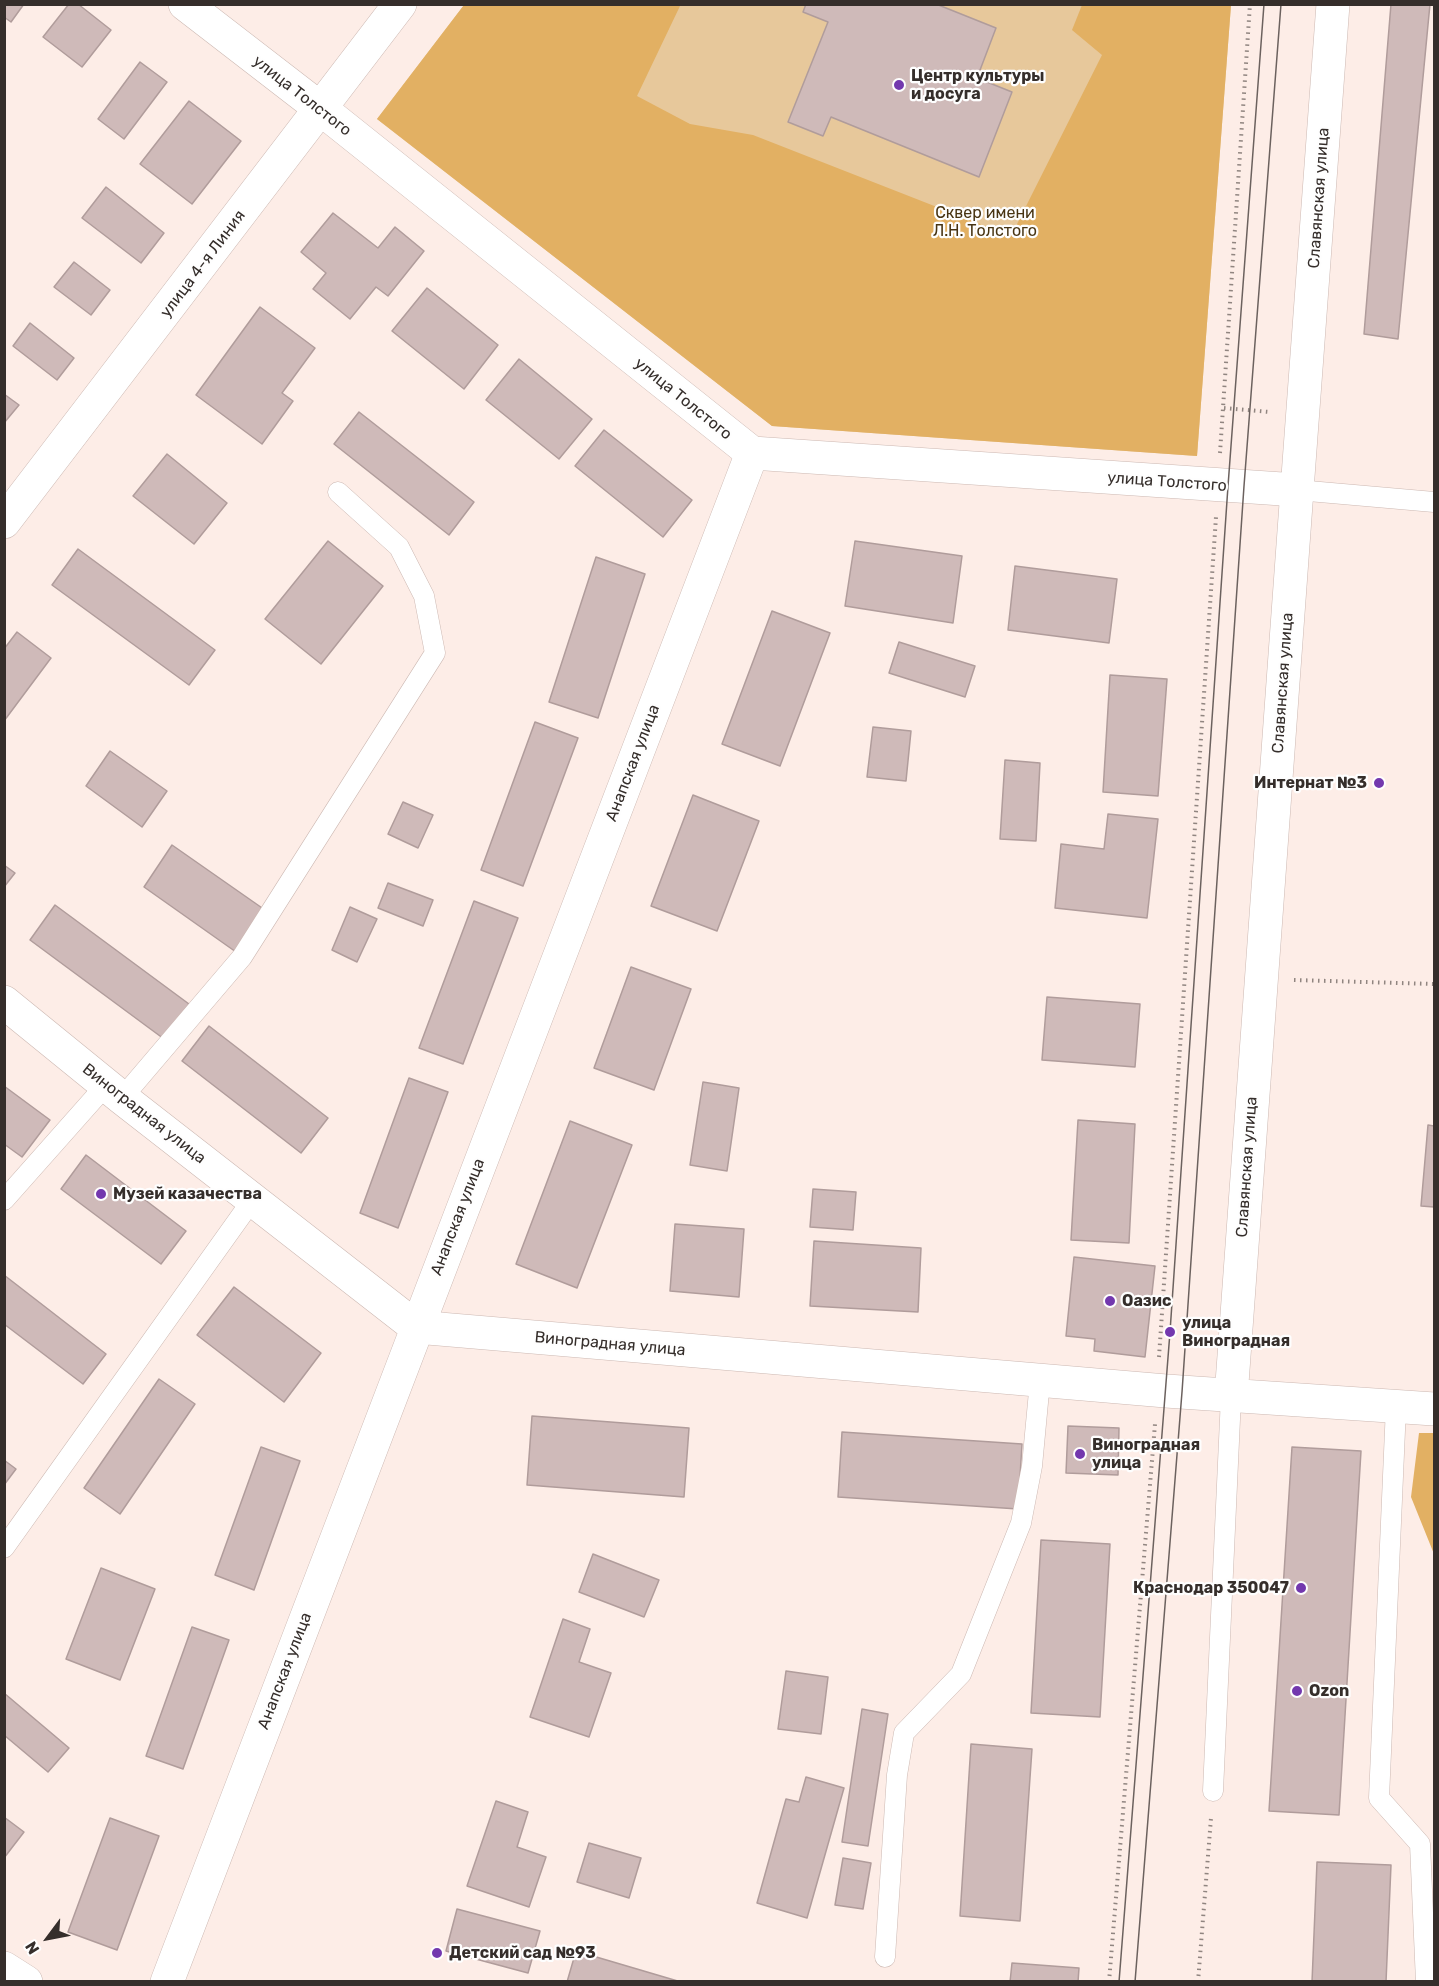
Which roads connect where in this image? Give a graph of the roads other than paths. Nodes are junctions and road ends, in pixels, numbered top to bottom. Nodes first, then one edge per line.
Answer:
1 (185, 4) edge
2 (400, 4) edge
3 (1333, 4) edge
4 (321, 110) junction
5 (752, 453) junction
6 (1297, 490) junction
7 (338, 492) dead end
8 (1434, 502) edge
9 (4, 522) edge
10 (4, 1002) edge
11 (114, 1092) junction
12 (253, 1199) junction
13 (4, 1200) edge
14 (416, 1327) junction
15 (1040, 1380) junction
16 (1231, 1396) junction
17 (1396, 1407) junction
18 (1434, 1409) edge
19 (4, 1548) edge
20 (1212, 1791) road end
21 (885, 1957) dead end
22 (4, 1968) edge
23 (26, 1982) edge
24 (167, 1982) edge
25 (1426, 1982) edge

1 - 4 street, улица Толстого
2 - 4 street, улица 4-я Линия
3 - 6 street, Славянская улица
4 - 5 street, улица Толстого
4 - 9 street, улица 4-я Линия
5 - 6 street, улица Толстого
5 - 14 street, Анапская улица
6 - 8 lane
6 - 16 street, Славянская улица
7 - 11 lane
10 - 11 street, Виноградная улица
11 - 12 street, Виноградная улица
11 - 13 lane
12 - 14 street, Виноградная улица
12 - 19 lane
14 - 15 street, Виноградная улица
14 - 24 street, Анапская улица
15 - 16 street, Виноградная улица
15 - 21 lane
16 - 17 street, Виноградная улица
16 - 20 lane
17 - 18 street, Виноградная улица
17 - 25 lane
22 - 23 street

